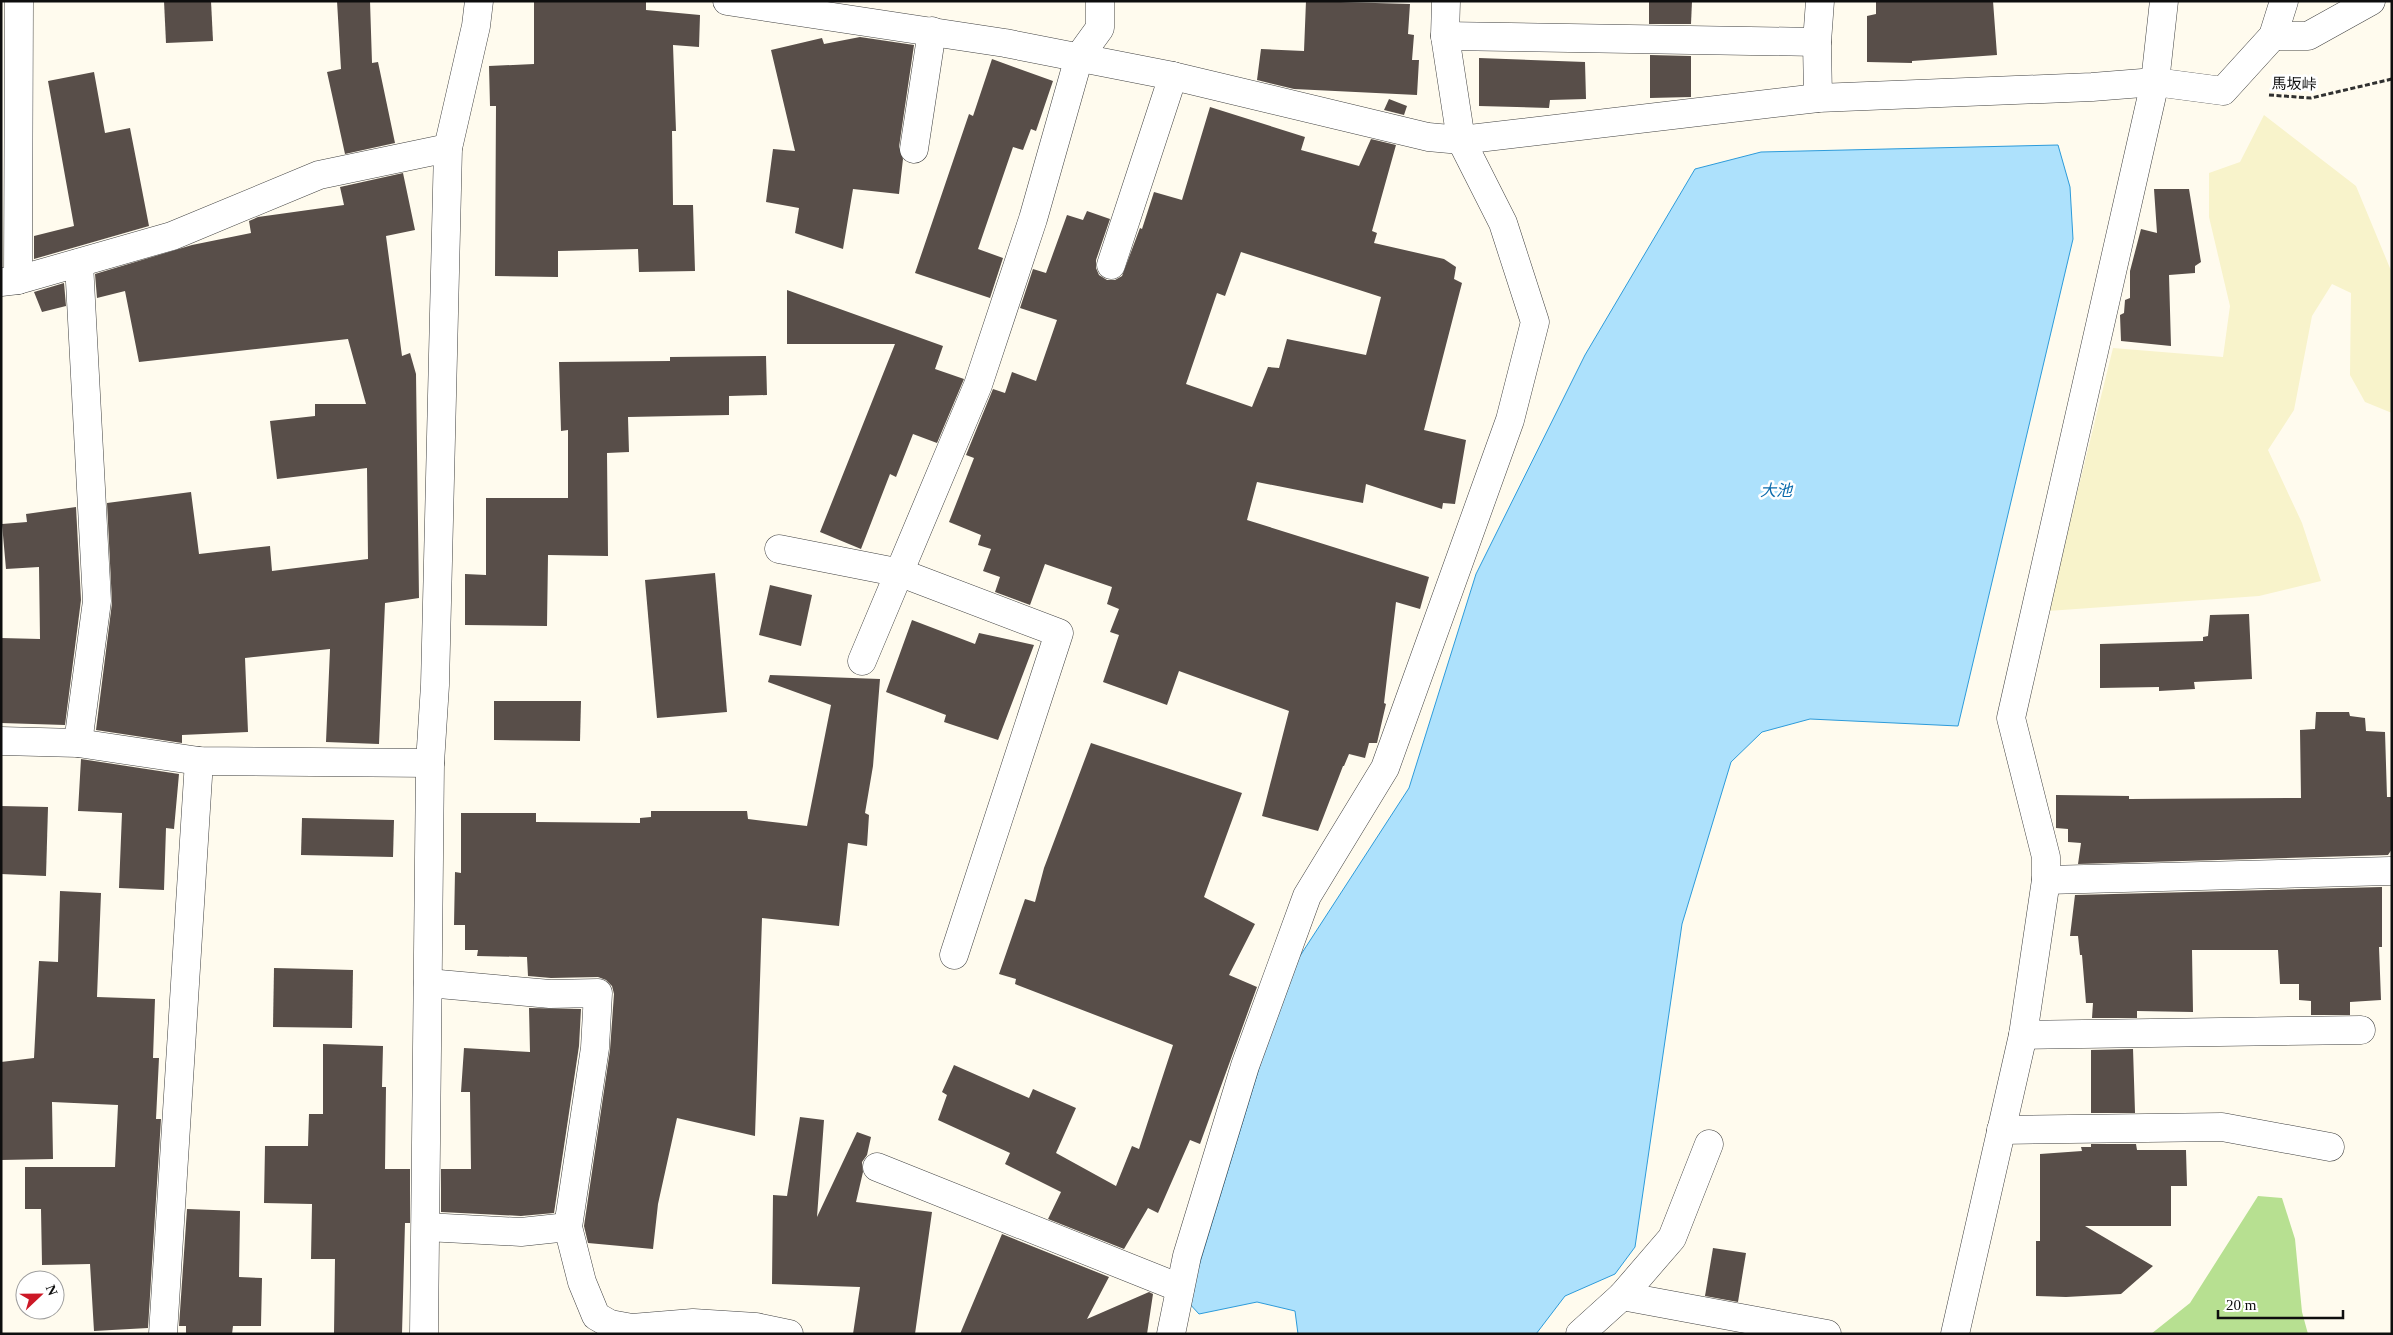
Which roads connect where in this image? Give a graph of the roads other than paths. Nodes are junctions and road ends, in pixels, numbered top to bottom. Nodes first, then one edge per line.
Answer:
1 (19, 1) edge
2 (479, 1) edge
3 (727, 1) edge
4 (1100, 1) edge
5 (1446, 1) edge
6 (1820, 1) edge
7 (2164, 1) edge
8 (2284, 1) edge
9 (2371, 1) edge
10 (759, 3) edge
11 (932, 30) junction
12 (1445, 36) junction
13 (2274, 36) junction
14 (1817, 42) junction
15 (1079, 58) junction
16 (1173, 76) junction
17 (2154, 82) junction
18 (1818, 98) junction
19 (1461, 140) junction
20 (448, 148) junction
21 (914, 149) dead end
22 (79, 263) junction
23 (1111, 265) dead end
24 (10, 281) edge
25 (779, 549) dead end
26 (901, 574) junction
27 (862, 661) dead end
28 (1, 741) edge
29 (78, 743) junction
30 (199, 761) junction
31 (430, 763) junction
32 (2390, 871) dead end
33 (2046, 880) junction
34 (954, 955) dead end
35 (428, 983) junction
36 (2361, 1030) dead end
37 (2023, 1035) junction
38 (2001, 1130) junction
39 (1709, 1144) dead end
40 (2330, 1147) dead end
41 (877, 1167) dead end
42 (426, 1227) junction
43 (568, 1227) junction
44 (1180, 1288) junction
45 (1622, 1296) junction
46 (628, 1330) edge
47 (163, 1334) edge
48 (424, 1334) edge
49 (789, 1334) edge
50 (1171, 1334) edge
51 (1580, 1334) edge
52 (1827, 1334) edge
53 (1955, 1334) edge

1 - 24 street
2 - 20 street
3 - 10 street
4 - 15 street
5 - 12 street
6 - 14 street
7 - 17 street
8 - 13 street
9 - 13 street
10 - 11 street
11 - 15 street
11 - 21 street
12 - 14 street
12 - 19 street
13 - 17 street
14 - 18 street
15 - 16 street
15 - 26 street
16 - 19 street
16 - 23 street
17 - 18 street
17 - 33 street
18 - 19 street
19 - 44 street
20 - 22 street
20 - 31 street
22 - 24 street
22 - 29 street
25 - 26 street
26 - 27 street
26 - 34 street
28 - 29 street
29 - 30 street
30 - 31 street
30 - 47 street
31 - 35 street
32 - 33 street
33 - 37 street
35 - 42 street
35 - 43 street
36 - 37 street
37 - 38 street
38 - 40 street
38 - 53 street
39 - 45 street
41 - 44 street
42 - 43 street
42 - 48 street
43 - 46 street
44 - 50 street
45 - 51 street
45 - 52 street
46 - 49 street

